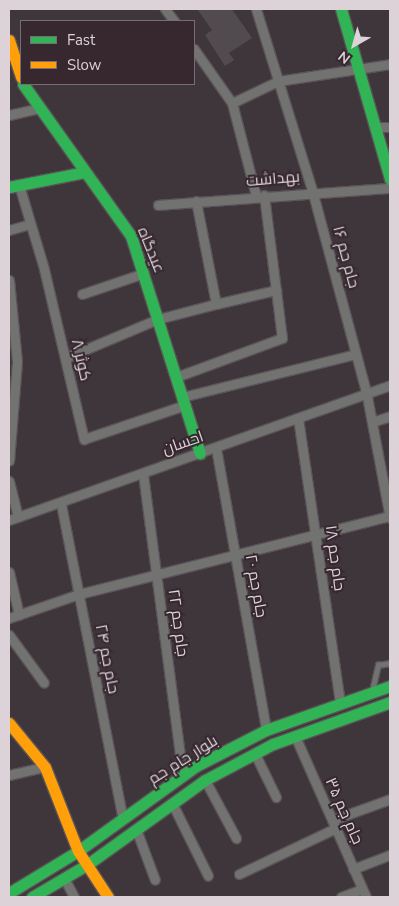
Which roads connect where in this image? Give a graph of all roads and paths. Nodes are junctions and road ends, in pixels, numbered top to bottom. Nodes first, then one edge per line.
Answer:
1 (165, 9) edge
2 (256, 9) edge
3 (341, 9) edge
4 (173, 20) edge
5 (9, 40) edge
6 (195, 50) edge
7 (390, 64) edge
8 (359, 67) junction
9 (20, 74) edge
10 (278, 81) junction
11 (24, 85) edge
12 (232, 103) junction
13 (40, 108) junction
14 (9, 115) edge
15 (376, 127) junction
16 (390, 128) edge
17 (85, 172) junction
18 (390, 179) edge
19 (14, 186) edge
20 (390, 188) edge
21 (312, 190) junction
22 (260, 195) junction
23 (196, 201) junction
24 (158, 205) dead end
25 (28, 225) junction
26 (9, 230) edge
27 (144, 273) junction
28 (9, 280) edge
29 (276, 290) junction
30 (82, 294) dead end
31 (10, 295) edge
32 (216, 304) junction
33 (158, 319) junction
34 (356, 354) junction
35 (65, 358) junction
36 (13, 363) edge
37 (176, 377) junction
38 (390, 385) edge
39 (366, 391) junction
40 (184, 401) junction
41 (390, 416) edge
42 (298, 418) junction
43 (372, 422) junction
44 (12, 430) edge
45 (216, 448) junction
46 (200, 453) junction
47 (9, 461) edge
48 (143, 474) junction
49 (9, 481) edge
50 (61, 504) junction
51 (390, 517) edge
52 (13, 519) edge
53 (316, 532) junction
54 (235, 553) junction
55 (9, 572) edge
56 (156, 574) junction
57 (79, 594) junction
58 (19, 614) junction
59 (9, 618) edge
60 (9, 635) edge
61 (390, 663) edge
62 (44, 683) dead end
63 (390, 686) edge
64 (372, 692) junction
65 (340, 702) junction
66 (390, 702) edge
67 (9, 723) edge
68 (266, 730) junction
69 (295, 736) junction
70 (273, 744) junction
71 (255, 754) junction
72 (44, 767) junction
73 (9, 775) edge
74 (183, 776) junction
75 (205, 780) junction
76 (276, 797) dead end
77 (390, 799) edge
78 (172, 803) junction
79 (123, 819) junction
80 (334, 824) junction
81 (136, 829) junction
82 (236, 838) dead end
83 (78, 851) junction
84 (390, 855) edge
85 (88, 864) junction
86 (354, 869) junction
87 (239, 874) dead end
88 (208, 876) dead end
89 (64, 878) junction
90 (155, 880) dead end
91 (9, 893) edge
92 (364, 893) edge
93 (33, 897) edge
94 (74, 897) edge
95 (108, 897) edge
96 (341, 897) edge

1 - 4 street
2 - 10 street, جام جم ۱۶
3 - 8 main road
5 - 9 main road
6 - 12 street
7 - 8 street
8 - 10 street
8 - 15 main road
10 - 12 street
10 - 21 street, جام جم ۱۶
11 - 13 main road, عیدگاه
12 - 22 street
13 - 14 street
13 - 17 main road, عیدگاه
15 - 16 street
15 - 18 main road
17 - 19 main road
17 - 27 main road, عیدگاه
19 - 25 street, کوثر ۸
20 - 21 street, بهداشت
21 - 22 street, بهداشت
21 - 34 street, جام جم ۱۶
22 - 23 street, بهداشت
22 - 29 street
23 - 24 street, بهداشت
23 - 32 street
25 - 26 street
25 - 35 street, کوثر ۸
27 - 30 street
27 - 33 main road, عیدگاه
28 - 31 street
29 - 32 street
29 - 37 street
31 - 36 street
32 - 33 street
33 - 35 street
33 - 37 main road, عیدگاه
34 - 39 street, جام جم ۱۶
34 - 40 street
35 - 40 street, کوثر ۸
36 - 44 street
37 - 40 main road, عیدگاه
38 - 39 street, احسان
39 - 42 street, احسان
39 - 43 street, جام جم ۱۶
40 - 46 main road, عیدگاه
41 - 43 street
42 - 45 street, احسان
42 - 53 street, جام جم ۱۸
43 - 51 street, جام جم ۱۶
44 - 47 street
45 - 46 street, احسان
45 - 54 street, جام جم ۲۰
46 - 48 street, احسان
48 - 50 street, احسان
48 - 56 street, جام جم ۲۲
49 - 52 street
50 - 52 street, احسان
50 - 57 street, جام جم ۲۴
51 - 53 street
53 - 54 street
53 - 65 street, جام جم ۱۸
54 - 56 street
54 - 68 street, جام جم ۲۰
55 - 58 street
56 - 57 street
56 - 74 street, جام جم ۲۲
57 - 58 street
57 - 79 street, جام جم ۲۴
58 - 59 street
60 - 62 street
61 - 64 lane
63 - 64 main road, بلوار جام جم
64 - 65 main road, بلوار جام جم
65 - 68 main road, بلوار جام جم
66 - 69 main road, بلوار جام جم
67 - 72 main road
68 - 70 main road
68 - 74 main road, بلوار جام جم
69 - 70 main road, بلوار جام جم
69 - 80 street, جام جم ۳۵
70 - 71 main road, بلوار جام جم
71 - 75 main road, بلوار جام جم
71 - 76 street
72 - 73 street
72 - 83 main road
74 - 79 main road, بلوار جام جم
75 - 78 main road, بلوار جام جم
75 - 82 street
77 - 80 street
78 - 81 main road, بلوار جام جم
78 - 88 street
79 - 83 main road, بلوار جام جم
80 - 86 street, جام جم ۳۵
80 - 87 street
81 - 85 main road, بلوار جام جم
81 - 90 street
83 - 85 main road
83 - 91 main road, بلوار جام جم
84 - 86 street
85 - 89 main road, بلوار جام جم
85 - 95 main road
86 - 92 street, جام جم ۳۵
89 - 93 main road, بلوار جام جم
89 - 94 street
92 - 96 street

